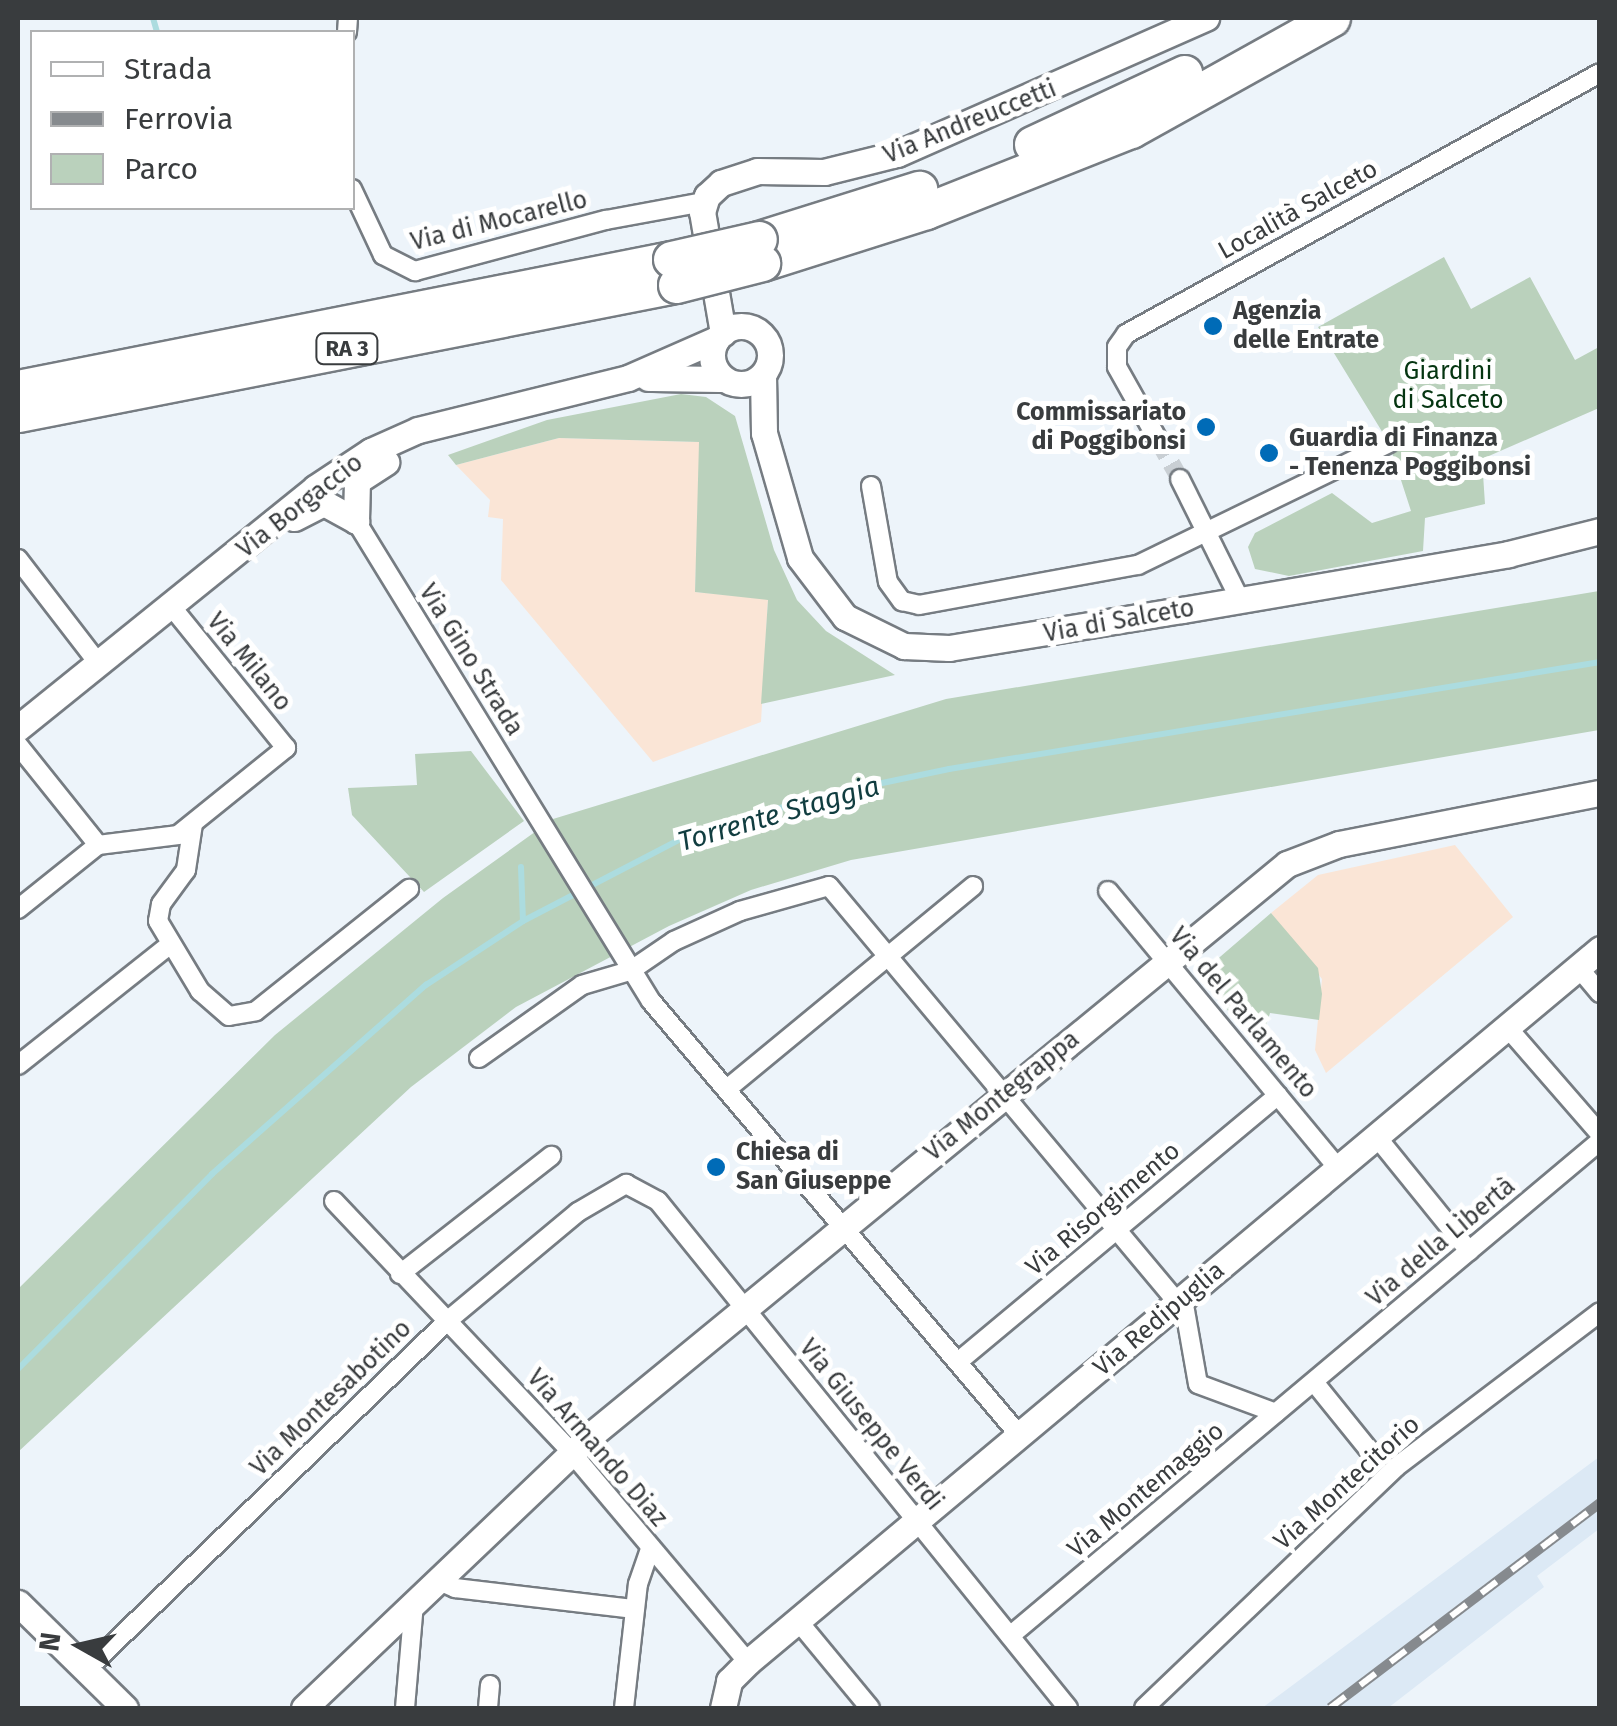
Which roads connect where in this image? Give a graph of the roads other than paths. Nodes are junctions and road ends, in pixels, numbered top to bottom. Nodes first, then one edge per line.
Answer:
1 (1206, 18) edge
2 (1286, 18) edge
3 (1332, 18) edge
4 (1600, 73) edge
5 (355, 195) edge
6 (704, 202) junction
7 (760, 251) junction
8 (674, 272) junction
9 (726, 333) junction
10 (763, 376) junction
11 (628, 378) junction
12 (727, 381) junction
13 (18, 388) edge
14 (18, 414) edge
15 (456, 424) junction
16 (764, 433) junction
17 (1158, 440) tunnel mouth
18 (1389, 443) dead end
19 (1180, 479) tunnel mouth
20 (871, 486) dead end
21 (356, 520) junction
22 (1209, 531) junction
23 (1600, 531) edge
24 (239, 553) junction
25 (18, 559) edge
26 (1240, 600) junction
27 (172, 607) junction
28 (99, 664) junction
29 (18, 728) edge
30 (18, 745) edge
31 (1600, 793) edge
32 (193, 824) junction
33 (98, 844) junction
34 (973, 886) dead end
35 (409, 889) dead end
36 (1108, 891) dead end
37 (18, 910) edge
38 (168, 946) junction
39 (1600, 949) edge
40 (892, 954) junction
41 (1167, 961) junction
42 (625, 963) junction
43 (1578, 967) junction
44 (1600, 994) edge
45 (1507, 1027) junction
46 (479, 1058) dead end
47 (18, 1066) edge
48 (727, 1089) junction
49 (1005, 1093) junction
50 (1278, 1096) junction
51 (1376, 1136) junction
52 (1600, 1137) edge
53 (551, 1156) dead end
54 (1338, 1168) junction
55 (626, 1184) joint
56 (334, 1201) dead end
57 (845, 1224) junction
58 (1118, 1229) junction
59 (1469, 1251) junction
60 (400, 1274) junction
61 (1181, 1301) junction
62 (745, 1308) junction
63 (1600, 1312) edge
64 (446, 1322) junction
65 (959, 1361) junction
66 (1314, 1382) junction
67 (1276, 1413) junction
68 (1020, 1436) junction
69 (1368, 1449) dead end
70 (571, 1452) junction
71 (917, 1522) junction
72 (651, 1547) junction
73 (437, 1580) junction
74 (18, 1603) edge
75 (414, 1603) junction
76 (634, 1609) junction
77 (798, 1621) junction
78 (1010, 1636) junction
79 (748, 1662) junction
80 (88, 1669) junction
81 (490, 1686) dead end
82 (719, 1704) edge
83 (126, 1708) edge
84 (304, 1708) edge
85 (405, 1708) edge
86 (488, 1708) edge
87 (624, 1708) edge
88 (870, 1708) edge
89 (1068, 1708) edge
90 (1144, 1708) edge

1 - 6 main road, Via Andreuccetti
2 - 7 highway, RA 3
3 - 7 highway, RA 3
4 - 17 street, Località Salceto
5 - 6 street, Via di Mocarello
6 - 9 main road
7 - 8 highway, RA 3, bridge
8 - 13 highway, RA 3
8 - 14 highway, RA 3
9 - 10 main road
9 - 11 main road, Via Borgaccio
9 - 12 main road
10 - 12 main road
10 - 16 main road, Via di Salceto
11 - 12 main road, Via Borgaccio
11 - 15 main road, Via Borgaccio
12 - 16 main road, Via di Salceto
15 - 21 main road
15 - 24 main road, Via Borgaccio
16 - 26 main road, Via di Salceto
18 - 22 street
19 - 22 street
20 - 22 street
21 - 24 main road
21 - 42 street, Via Gino Strada
22 - 26 street
23 - 26 main road, Via di Salceto
24 - 27 main road, Via Borgaccio
25 - 28 street
27 - 28 main road, Via Borgaccio
27 - 32 street, Via Milano
28 - 29 main road, Via Borgaccio
30 - 33 street
31 - 41 main road, Via Montegrappa
32 - 33 street
32 - 38 street
33 - 37 street
34 - 40 street
35 - 38 street
36 - 41 street, Via del Parlamento
38 - 47 street
39 - 43 main road, Via Redipuglia
40 - 42 street
40 - 48 street
40 - 49 street
41 - 49 main road, Via Montegrappa
41 - 50 street, Via del Parlamento
42 - 46 street
42 - 48 street, Via Gino Strada
43 - 44 street
43 - 45 main road, Via Redipuglia
45 - 51 main road, Via Redipuglia
45 - 52 street
48 - 57 street, Via Gino Strada
49 - 57 main road, Via Montegrappa
49 - 58 street
50 - 54 street, Via del Parlamento
50 - 58 street, Via Risorgimento
51 - 54 main road, Via Redipuglia
51 - 59 street
52 - 59 street, Via della Libertà
53 - 60 street
54 - 61 main road, Via Redipuglia
55 - 62 street, Via Giuseppe Verdi
55 - 64 street, Via Montesabotino
56 - 60 street, Via Armando Diaz
57 - 62 main road, Via Montegrappa
57 - 65 street, Via Gino Strada
58 - 61 street
58 - 65 street, Via Risorgimento
59 - 66 street, Via della Libertà
60 - 64 street, Via Armando Diaz
61 - 67 street
61 - 68 main road, Via Redipuglia
62 - 70 main road, Via Montegrappa
62 - 71 street, Via Giuseppe Verdi
63 - 90 street, Via Montecitorio
64 - 70 street, Via Armando Diaz
64 - 80 street, Via Montesabotino
65 - 68 street, Via Gino Strada
66 - 67 street, Via Montemaggio
66 - 69 street
67 - 78 street, Via Montemaggio
68 - 71 main road, Via Redipuglia
70 - 72 street, Via Armando Diaz
70 - 73 main road, Via Montegrappa
71 - 77 main road, Via Redipuglia
71 - 78 street, Via Giuseppe Verdi
72 - 76 street
72 - 79 street, Via Armando Diaz
73 - 75 main road, Via Montegrappa
73 - 76 street
74 - 80 main road
75 - 84 main road, Via Montegrappa
75 - 85 street
76 - 87 street
77 - 79 main road, Via Redipuglia
77 - 88 street
78 - 89 street, Via Giuseppe Verdi
79 - 82 main road, Via Redipuglia
80 - 83 main road
81 - 86 street

